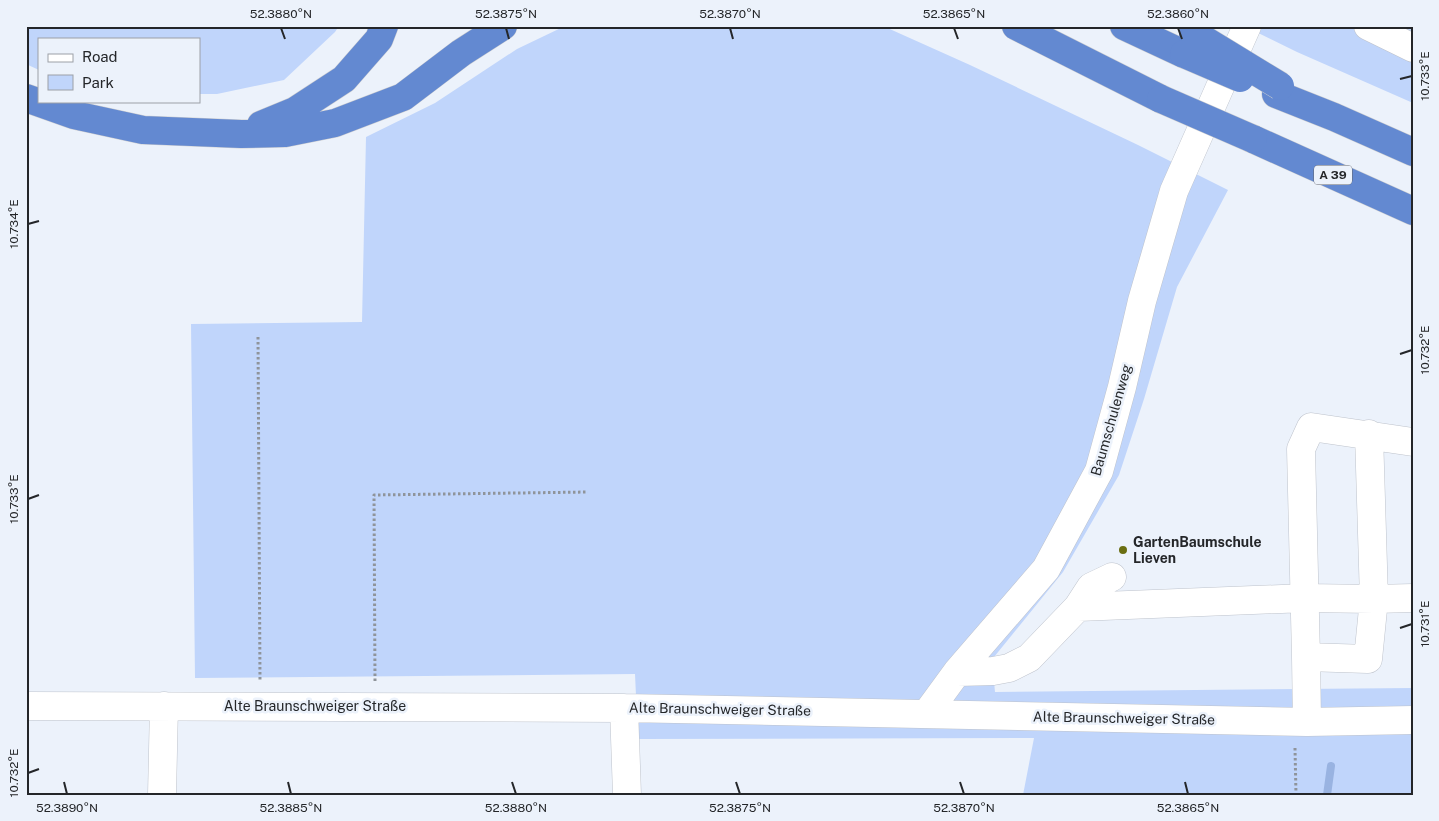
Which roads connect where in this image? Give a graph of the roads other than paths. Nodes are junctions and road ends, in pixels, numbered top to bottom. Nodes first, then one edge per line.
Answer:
1 (384, 26) edge
2 (502, 26) edge
3 (1016, 26) edge
4 (1124, 26) edge
5 (1247, 26) edge
6 (1368, 26) edge
7 (1186, 38) edge
8 (1413, 48) edge
9 (26, 98) edge
10 (241, 134) junction
11 (1413, 152) edge
12 (1413, 211) edge
13 (1368, 434) junction
14 (1413, 442) edge
15 (1112, 577) dead end
16 (1305, 598) junction
17 (1413, 598) edge
18 (1374, 599) junction
19 (1078, 607) junction
20 (1306, 657) junction
21 (957, 672) junction
22 (26, 706) edge
23 (164, 706) junction
24 (624, 708) junction
25 (927, 713) junction
26 (1413, 720) edge
27 (1299, 722) junction
28 (162, 795) edge
29 (627, 795) edge

1 - 10 highway
2 - 10 highway
3 - 12 highway, A 39, bridge
4 - 7 highway
5 - 21 street, Baumschulenweg
6 - 8 street
7 - 11 highway, bridge
9 - 10 highway
13 - 14 street
13 - 16 street
13 - 18 street
15 - 19 street
16 - 18 street
16 - 19 street
16 - 20 street
17 - 18 street
18 - 20 street
19 - 21 street
20 - 27 street
21 - 25 street, Baumschulenweg
22 - 23 street, Alte Braunschweiger Straße
23 - 24 street, Alte Braunschweiger Straße
23 - 28 street
24 - 25 street, Alte Braunschweiger Straße
24 - 29 street
25 - 27 street, Alte Braunschweiger Straße
26 - 27 street, Alte Braunschweiger Straße

